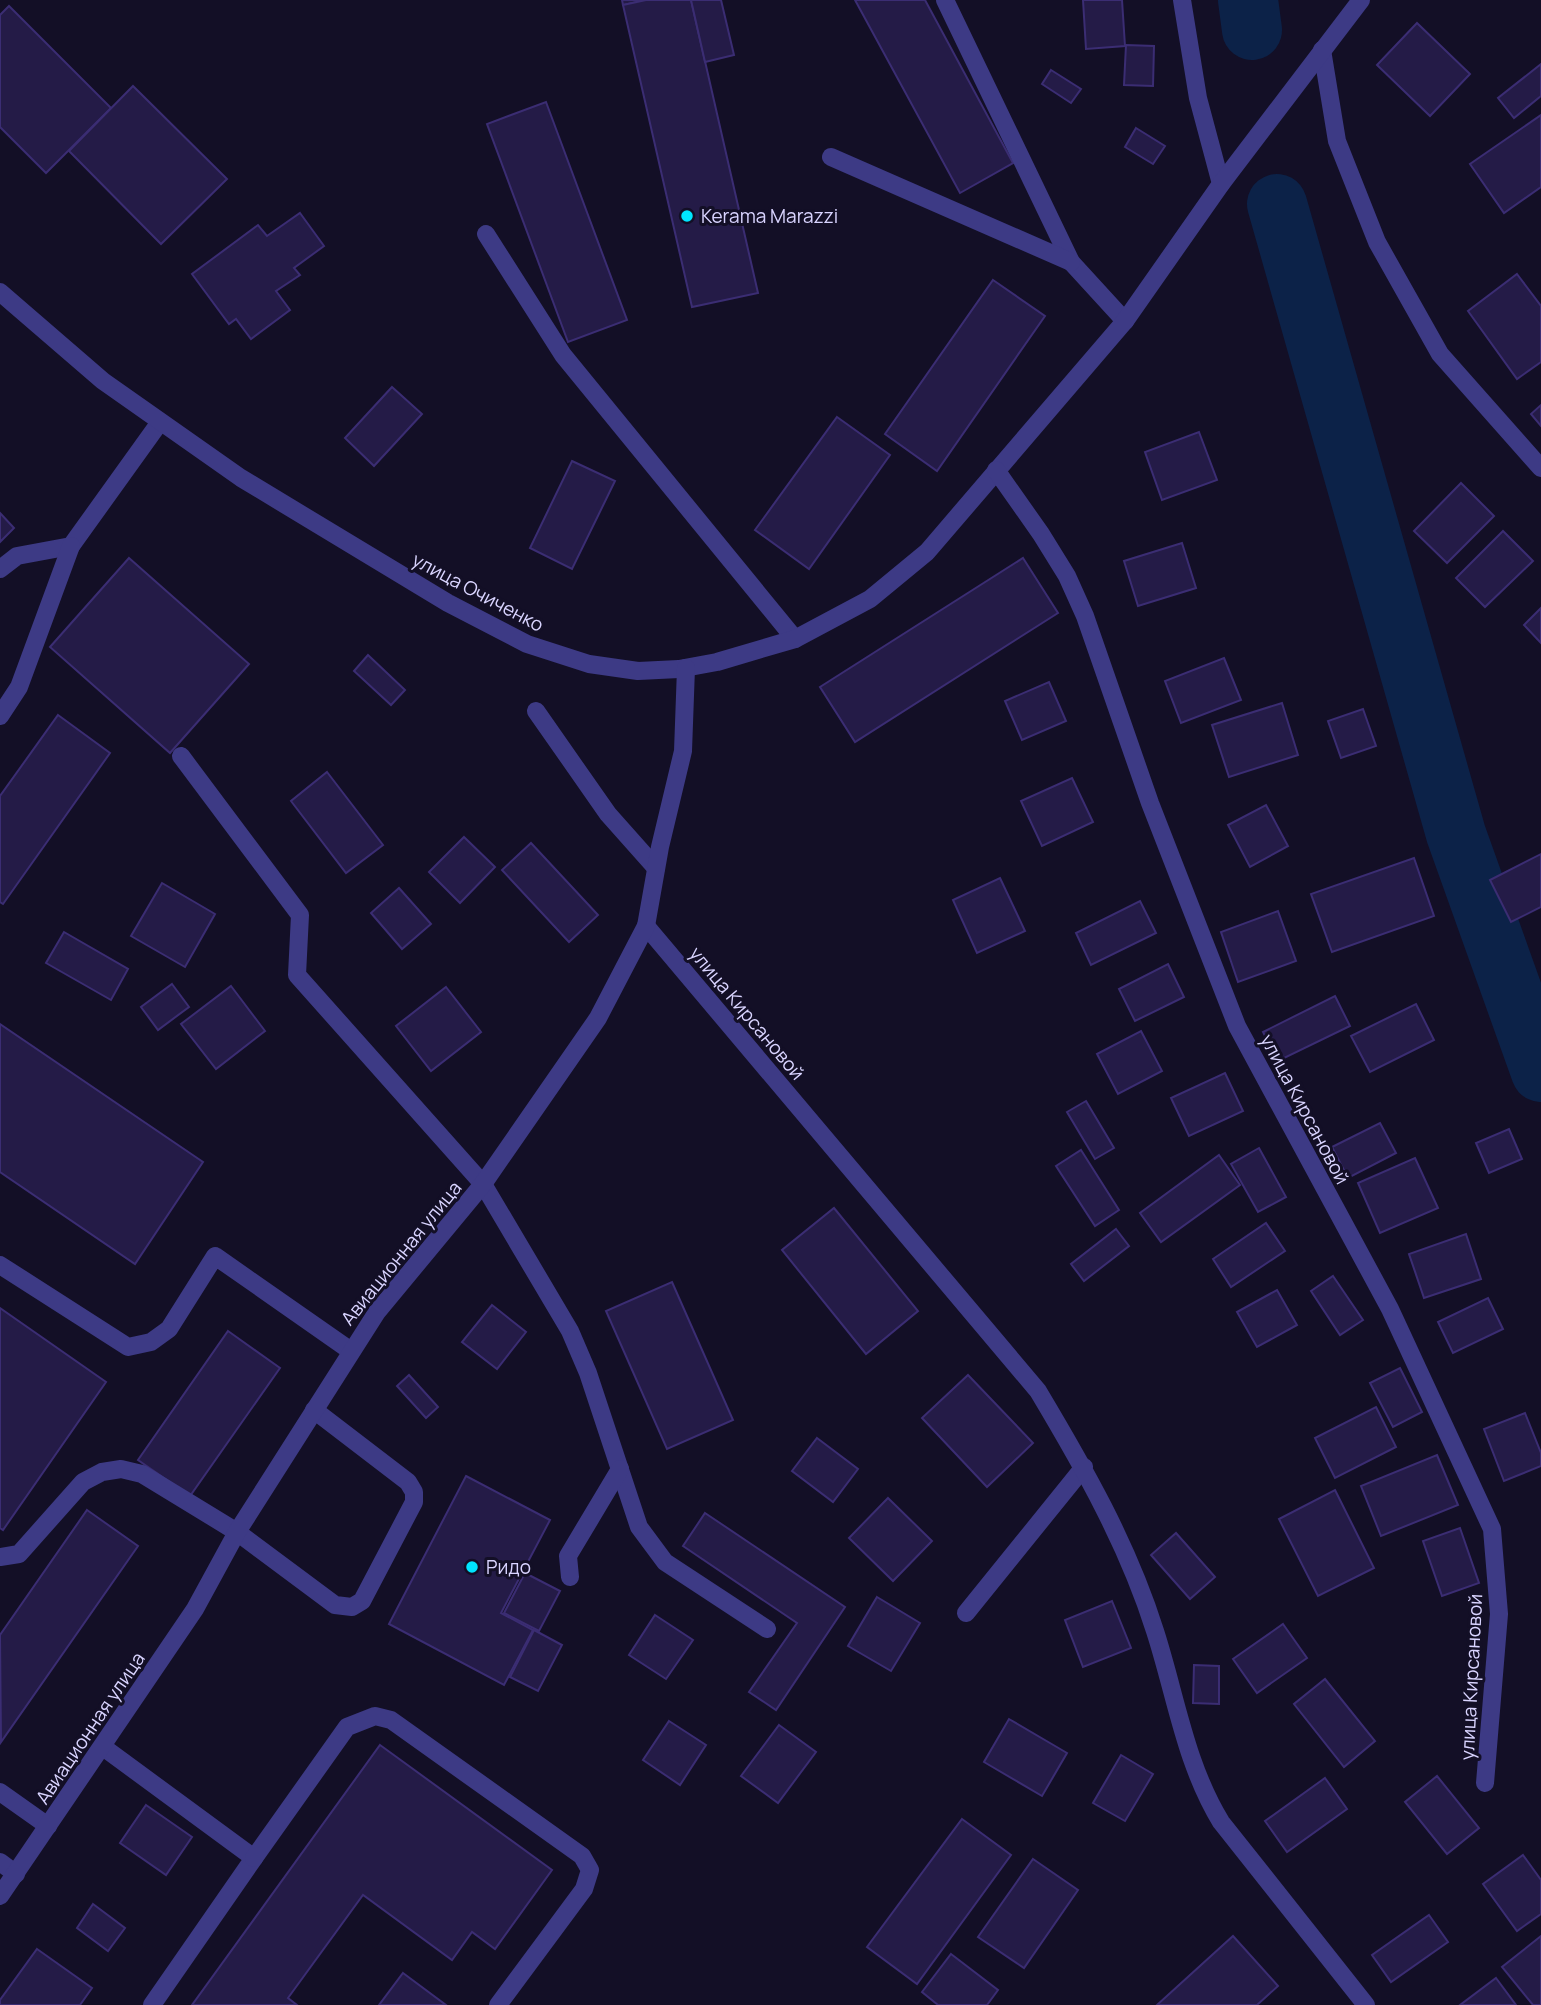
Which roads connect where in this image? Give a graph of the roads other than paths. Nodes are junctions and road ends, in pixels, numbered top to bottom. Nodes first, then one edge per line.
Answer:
1 (945, 0) edge
2 (1182, 0) edge
3 (1361, 0) edge
4 (1322, 50) junction
5 (831, 157) dead end
6 (1221, 184) junction
7 (486, 234) dead end
8 (1071, 261) junction
9 (0, 292) edge
10 (1125, 321) junction
11 (160, 422) junction
12 (1541, 468) edge
13 (996, 470) junction
14 (71, 546) junction
15 (0, 569) edge
16 (795, 639) junction
17 (686, 668) junction
18 (536, 711) dead end
19 (0, 716) edge
20 (181, 756) dead end
21 (656, 868) junction
22 (646, 926) junction
23 (483, 1184) junction
24 (0, 1265) edge
25 (351, 1351) junction
26 (314, 1410) junction
27 (1084, 1467) junction
28 (620, 1469) junction
29 (237, 1532) junction
30 (0, 1557) edge
31 (570, 1577) dead end
32 (966, 1613) dead end
33 (767, 1629) dead end
34 (103, 1747) junction
35 (1485, 1783) dead end
36 (0, 1792) edge
37 (48, 1826) junction
38 (254, 1858) junction
39 (0, 1862) edge
40 (16, 1874) junction
41 (0, 1896) edge
42 (152, 2005) edge
43 (498, 2005) edge
44 (1366, 2005) edge

1 - 8 street
2 - 6 street
3 - 4 street, улица Очиченко
4 - 6 street, улица Очиченко
4 - 12 street
5 - 8 street
6 - 10 street, улица Очиченко
7 - 16 street
8 - 10 street
9 - 11 street, улица Очиченко
10 - 13 street, улица Очиченко
11 - 14 street
11 - 17 street, улица Очиченко
13 - 16 street, улица Очиченко
13 - 35 street, улица Кирсановой
14 - 15 street
14 - 19 street
16 - 17 street, улица Очиченко
17 - 21 street, Авиационная улица
18 - 21 street
20 - 23 street
21 - 22 street, Авиационная улица
22 - 23 street, Авиационная улица
22 - 27 street, улица Кирсановой
23 - 25 street, Авиационная улица
23 - 28 street
24 - 25 street
25 - 26 street, Авиационная улица
26 - 29 street, Авиационная улица
26 - 29 street
27 - 32 street
27 - 44 street, улица Кирсановой
28 - 31 street
28 - 33 street
29 - 30 street
29 - 34 street, Авиационная улица
34 - 37 street, Авиационная улица
34 - 38 street
36 - 37 street
37 - 40 street, Авиационная улица
38 - 42 street
38 - 43 street
39 - 40 street
40 - 41 street, Авиационная улица

